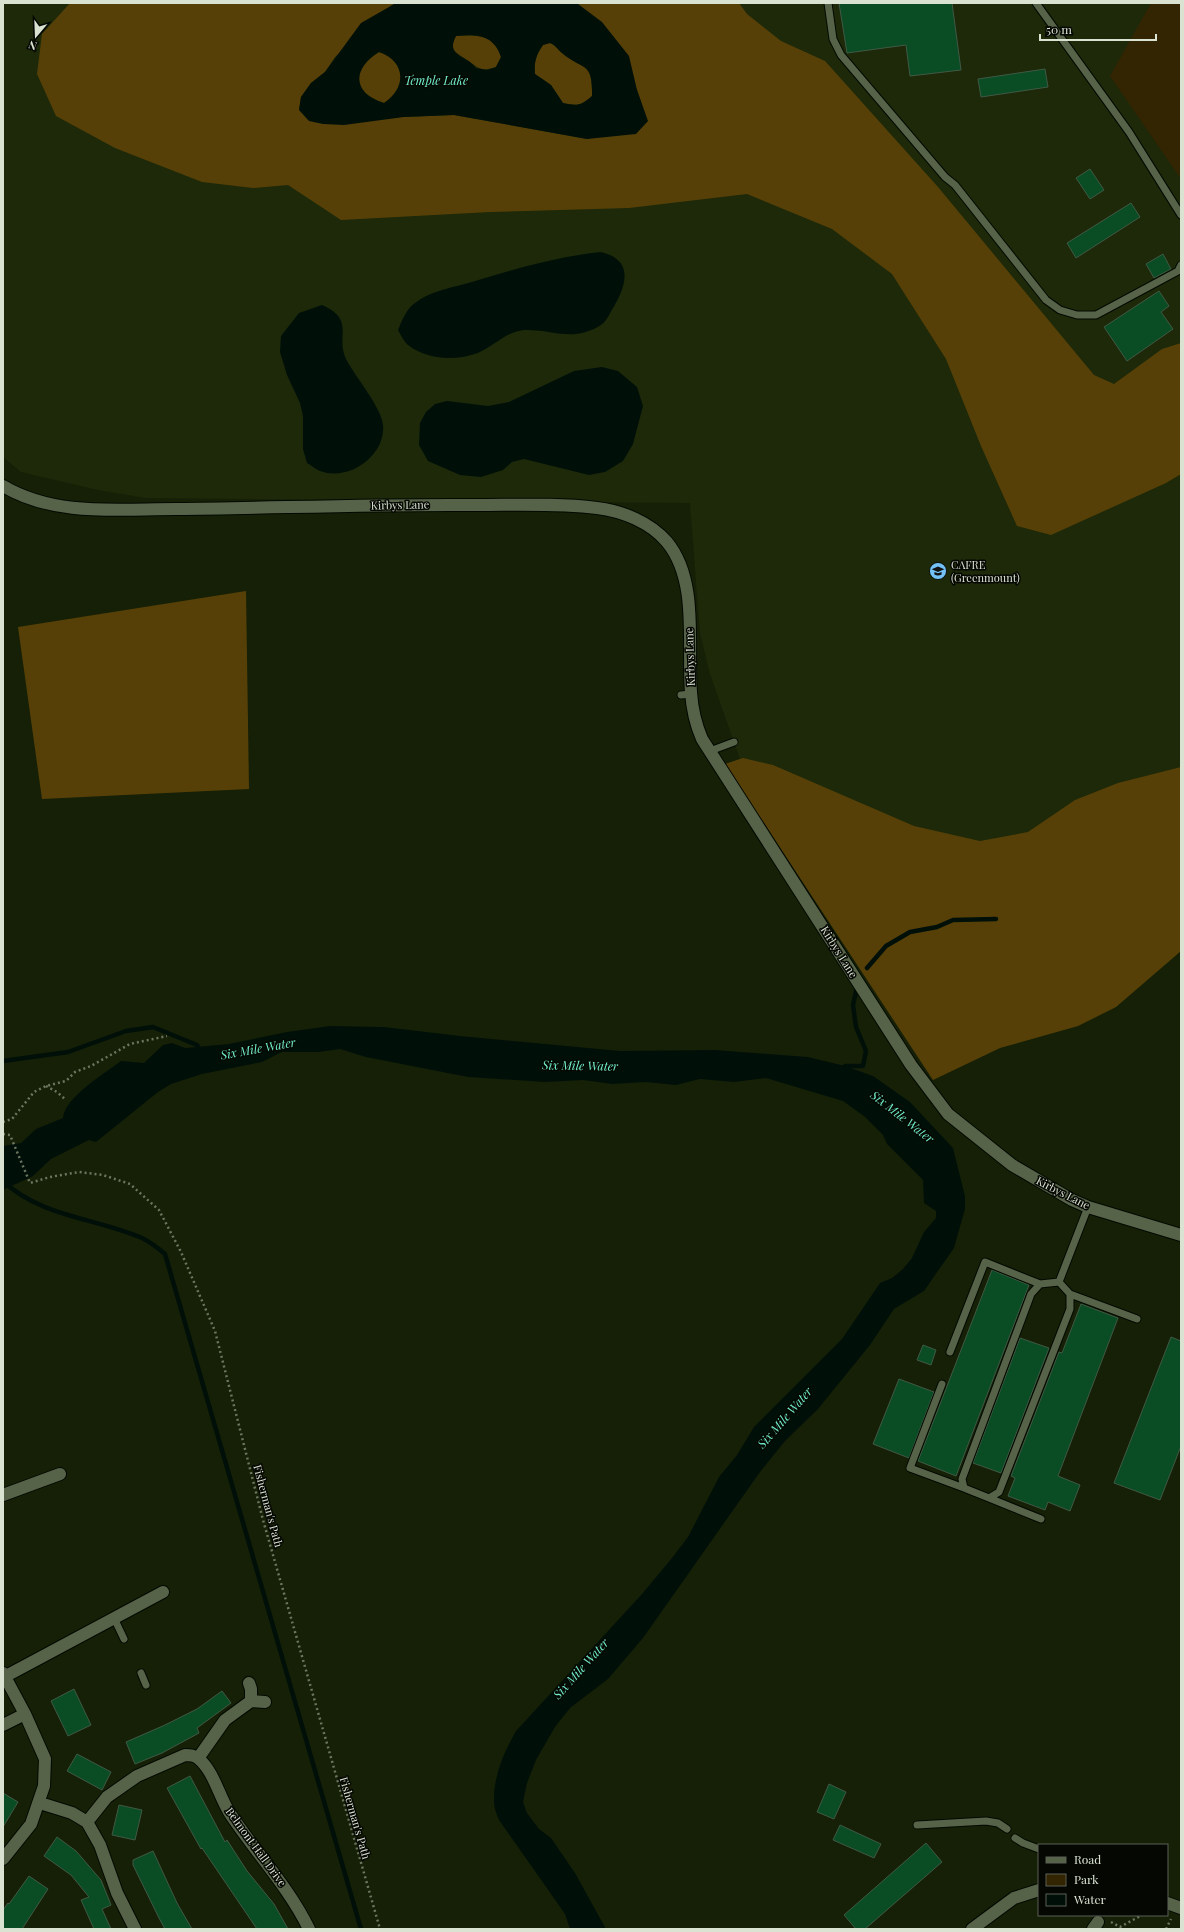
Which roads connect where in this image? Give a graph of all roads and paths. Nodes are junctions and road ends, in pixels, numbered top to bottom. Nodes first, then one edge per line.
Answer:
1 (828, 3) edge
2 (1036, 3) edge
3 (1181, 215) edge
4 (1181, 265) edge
5 (3, 486) edge
6 (734, 742) dead end
7 (710, 751) junction
8 (167, 1036) dead end
9 (46, 1086) junction
10 (66, 1100) dead end
11 (3, 1122) edge
12 (3, 1134) edge
13 (1088, 1207) junction
14 (1181, 1235) edge
15 (1059, 1282) junction
16 (1040, 1284) junction
17 (1070, 1294) junction
18 (1137, 1319) dead end
19 (950, 1352) dead end
20 (942, 1384) dead end
21 (60, 1474) dead end
22 (964, 1488) junction
23 (3, 1495) edge
24 (989, 1498) junction
25 (1041, 1519) dead end
26 (163, 1592) dead end
27 (114, 1618) junction
28 (124, 1639) dead end
29 (141, 1673) dead end
30 (5, 1675) edge
31 (249, 1682) dead end
32 (146, 1685) dead end
33 (251, 1700) junction
34 (265, 1702) dead end
35 (25, 1714) junction
36 (3, 1725) edge
37 (198, 1757) junction
38 (40, 1803) junction
39 (87, 1822) junction
40 (917, 1825) dead end
41 (1007, 1829) dead end
42 (1015, 1838) dead end
43 (1038, 1849) edge
44 (3, 1859) edge
45 (1038, 1890) edge
46 (1168, 1903) edge
47 (1181, 1908) edge
48 (1140, 1916) edge
49 (1096, 1925) edge
50 (135, 1929) edge
51 (309, 1929) edge
52 (380, 1929) edge
53 (972, 1929) edge

1 - 4 lane
2 - 3 lane
5 - 7 street, Kirbys Lane
6 - 7 lane
7 - 13 street, Kirbys Lane
8 - 9 path
9 - 10 path
9 - 11 path
12 - 52 path, Fisherman's Path
13 - 14 street, Kirbys Lane
13 - 15 lane
15 - 16 lane
15 - 17 lane
16 - 19 lane
16 - 22 lane
17 - 18 lane
17 - 24 lane
20 - 22 lane
21 - 23 street
22 - 24 lane
24 - 25 lane
26 - 27 street
27 - 28 lane
27 - 30 street
29 - 32 lane
30 - 35 street
31 - 33 street
33 - 34 street
33 - 37 street
35 - 36 street
35 - 38 street
37 - 39 street
37 - 51 street, Belmont Hall Drive
38 - 39 street
38 - 44 street
39 - 50 street
40 - 41 lane
42 - 43 lane
45 - 53 street
46 - 47 street
48 - 49 path

